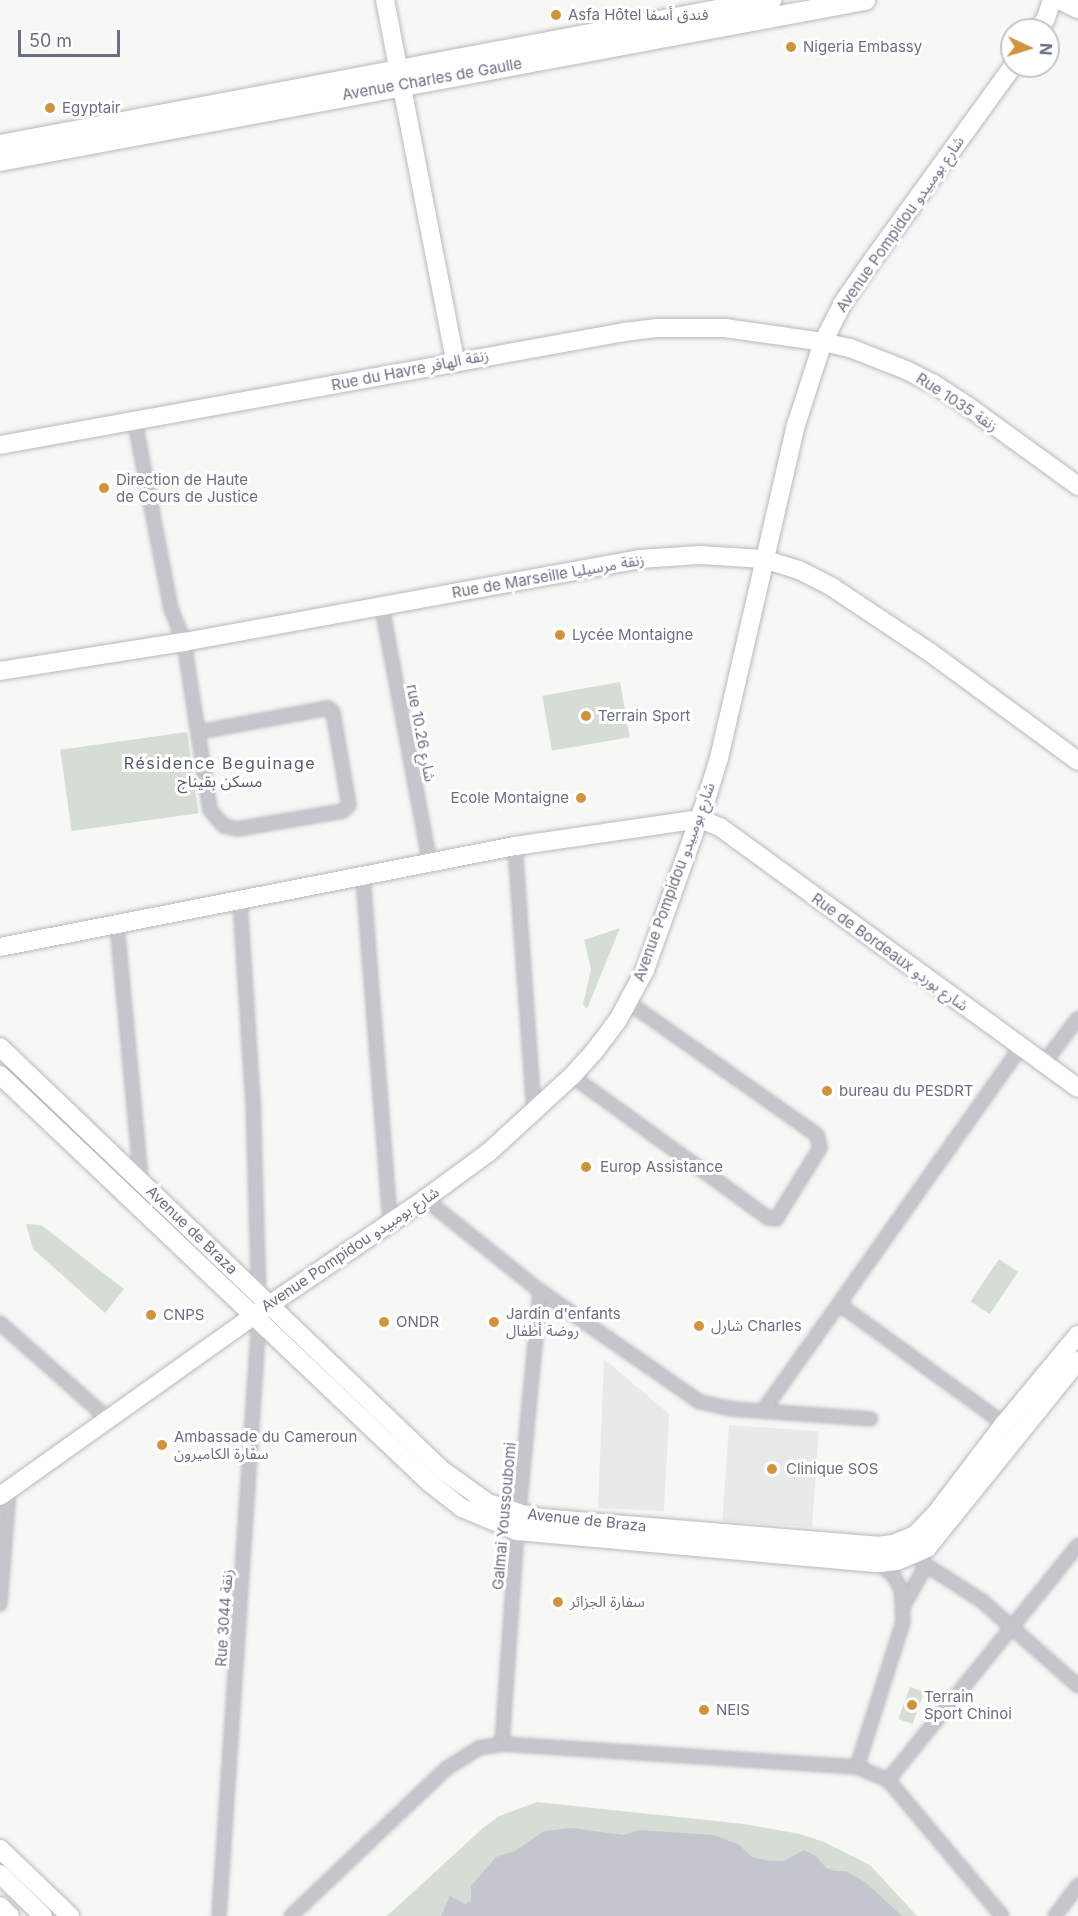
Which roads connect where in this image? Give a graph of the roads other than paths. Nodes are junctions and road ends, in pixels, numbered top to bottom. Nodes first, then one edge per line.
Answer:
1 (385, 0) edge
2 (771, 0) edge
3 (865, 0) edge
4 (1052, 0) edge
5 (833, 3) edge
6 (1072, 5) edge
7 (1044, 18) edge
8 (1051, 18) edge
9 (400, 77) junction
10 (1004, 78) edge
11 (0, 145) edge
12 (0, 161) edge
13 (823, 342) junction
14 (455, 361) junction
15 (135, 422) junction
16 (0, 446) edge
17 (1078, 486) edge
18 (763, 559) junction
19 (382, 607) junction
20 (184, 642) junction
21 (0, 671) edge
22 (199, 732) junction
23 (1078, 760) edge
24 (700, 819) junction
25 (515, 846) junction
26 (430, 864) junction
27 (363, 877) junction
28 (240, 901) junction
29 (117, 925) junction
30 (0, 947) edge
31 (628, 1002) junction
32 (1078, 1018) edge
33 (1021, 1046) junction
34 (0, 1047) edge
35 (1044, 1063) junction
36 (0, 1075) edge
37 (572, 1076) junction
38 (1078, 1088) edge
39 (534, 1112) junction
40 (141, 1181) junction
41 (425, 1199) junction
42 (390, 1221) junction
43 (540, 1291) junction
44 (839, 1304) junction
45 (260, 1310) junction
46 (0, 1323) edge
47 (1078, 1335) edge
48 (1075, 1371) edge
49 (763, 1412) junction
50 (108, 1419) junction
51 (871, 1419) dead end
52 (1004, 1425) junction
53 (4, 1493) edge
54 (518, 1513) junction
55 (517, 1531) junction
56 (900, 1542) junction
57 (1078, 1545) edge
58 (920, 1560) junction
59 (878, 1563) junction
60 (0, 1604) edge
61 (904, 1605) junction
62 (1014, 1627) junction
63 (1078, 1686) edge
64 (502, 1744) junction
65 (857, 1767) junction
66 (888, 1780) junction
67 (0, 1849) edge
68 (0, 1874) edge
69 (1078, 1885) edge
70 (0, 1906) edge
71 (10, 1916) edge
72 (43, 1916) edge
73 (70, 1916) edge
74 (219, 1916) edge
75 (291, 1916) edge
76 (1002, 1916) edge
77 (1055, 1916) edge

1 - 9 main road
2 - 9 main road, Avenue Charles de Gaulle
3 - 5 main road, Avenue Charles de Gaulle
4 - 7 main road
5 - 9 main road, Avenue Charles de Gaulle
6 - 8 main road
9 - 11 main road, Avenue Charles de Gaulle
9 - 12 main road, Avenue Charles de Gaulle
9 - 14 main road
10 - 13 main road, Avenue Pompidou شارع بومبيدو
13 - 14 main road, Rue du Havre زنقة الهافر
13 - 17 main road, Rue 1035 زنقة
13 - 18 main road, Avenue Pompidou شارع بومبيدو
14 - 15 main road, Rue du Havre زنقة الهافر
15 - 16 main road, Rue du Havre زنقة الهافر
15 - 20 street
18 - 19 main road, Rue de Marseille زنقة مرسيليا
18 - 23 main road, Rue de Marseille زنقة مرسيليا
18 - 24 main road, Avenue Pompidou شارع بومبيدو
19 - 20 main road, Rue de Marseille زنقة مرسيليا
19 - 26 street, rue 10.26 شارع
20 - 21 main road, Rue de Marseille زنقة مرسيليا
20 - 22 street
22 - 22 street
24 - 25 main road
24 - 31 main road, Avenue Pompidou شارع بومبيدو
24 - 33 main road, Rue de Bordeaux شارع بوردو
25 - 26 main road
25 - 39 street
26 - 27 main road
27 - 28 main road
27 - 42 street
28 - 29 main road
28 - 45 street, Rue 3044 زنقة
29 - 30 main road
29 - 40 street
31 - 37 main road, Avenue Pompidou شارع بومبيدو
31 - 37 street
32 - 35 street
33 - 35 main road, Rue de Bordeaux شارع بوردو
33 - 44 street
34 - 40 main road, Avenue de Braza
35 - 38 main road, Rue de Bordeaux شارع بوردو
36 - 45 main road, Avenue de Braza
37 - 39 main road, Avenue Pompidou شارع بومبيدو
39 - 41 main road, Avenue Pompidou شارع بومبيدو
40 - 45 main road, Avenue de Braza
41 - 42 main road, Avenue Pompidou شارع بومبيدو
41 - 43 street
42 - 45 main road, Avenue Pompidou شارع بومبيدو
43 - 49 street
43 - 54 street, Galmai Youssoubomi
44 - 49 street
44 - 52 street
45 - 50 main road, Avenue Pompidou شارع بومبيدو
45 - 54 main road, Avenue de Braza
45 - 55 main road, Avenue de Braza
45 - 74 street, Rue 3044 زنقة
46 - 50 street
47 - 52 main road, Avenue de Braza
48 - 58 main road, Avenue de Braza
49 - 51 street
50 - 53 main road, Avenue Pompidou شارع بومبيدو
52 - 56 main road, Avenue de Braza
53 - 60 street
54 - 55 street, Galmai Youssoubomi
54 - 56 main road, Avenue de Braza
55 - 59 main road, Avenue de Braza
55 - 64 street, Galmai Youssoubomi
56 - 58 street
57 - 62 street
58 - 59 main road, Avenue de Braza
58 - 61 street
58 - 62 street
59 - 61 street
61 - 65 street
62 - 63 street
62 - 66 street
64 - 65 street
64 - 75 street
65 - 66 street
66 - 76 street
67 - 73 main road
68 - 72 main road
69 - 77 street
70 - 71 main road

